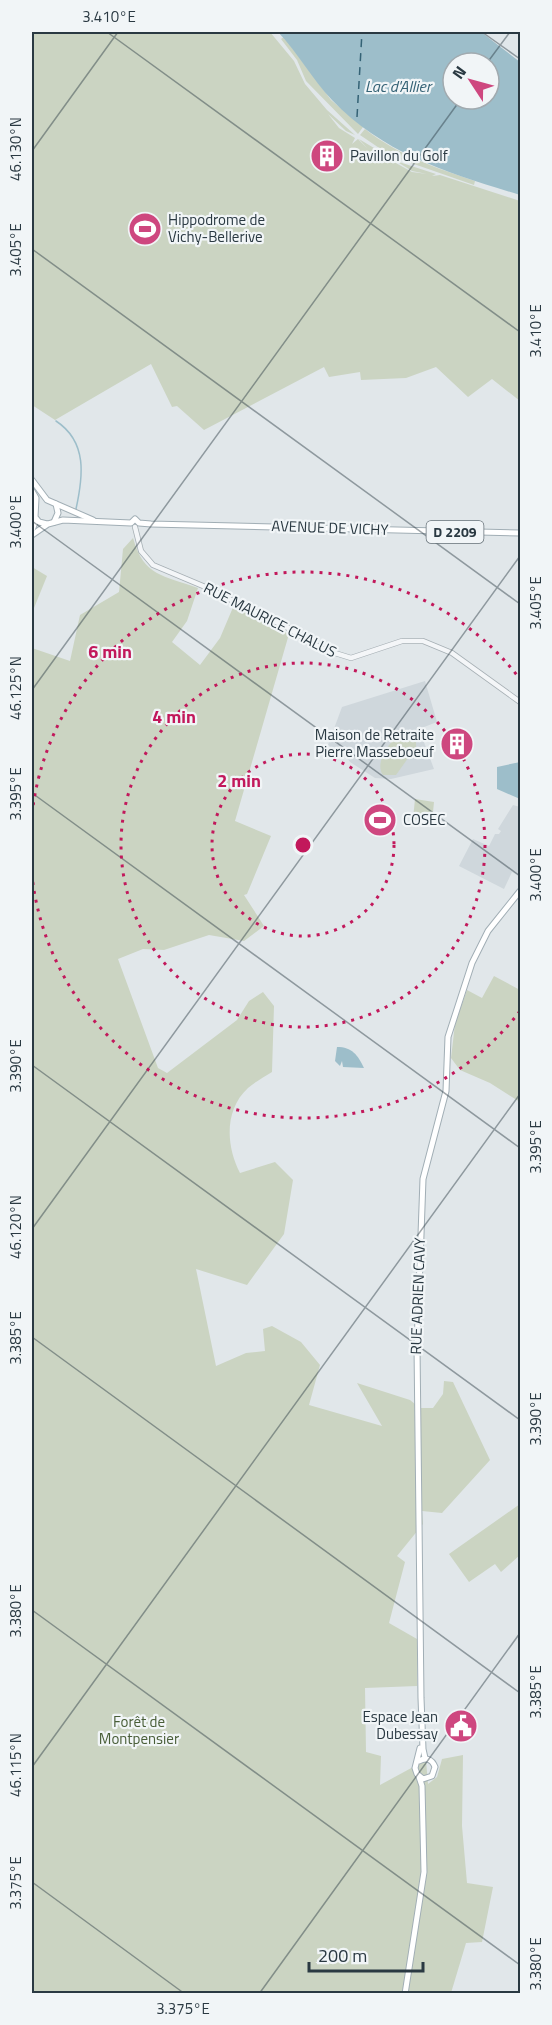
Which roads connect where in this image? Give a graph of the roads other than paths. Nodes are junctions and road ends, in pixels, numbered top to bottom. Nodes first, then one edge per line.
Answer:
1 (32, 480) edge
2 (32, 491) edge
3 (47, 500) junction
4 (56, 504) junction
5 (36, 505) junction
6 (36, 520) junction
7 (103, 522) junction
8 (51, 523) junction
9 (135, 524) junction
10 (32, 530) edge
11 (520, 533) edge
12 (32, 535) edge
13 (520, 702) edge
14 (520, 893) edge
15 (422, 1760) junction
16 (419, 1777) junction
17 (426, 1779) junction
18 (422, 1786) junction
19 (405, 1994) edge

1 - 3 main road
2 - 5 main road
3 - 4 main road
3 - 5 main road
4 - 7 main road, AVENUE DE VICHY / D 2209
4 - 8 main road
5 - 6 main road
6 - 8 main road
6 - 10 main road
7 - 8 main road, AVENUE DE VICHY / D 2209
7 - 9 main road, AVENUE DE VICHY / D 2209
8 - 12 main road
9 - 11 main road, AVENUE DE VICHY / D 2209
9 - 13 street, RUE MAURICE CHALUS
14 - 15 main road, RUE ADRIEN CAVY
15 - 16 main road
15 - 17 main road
16 - 17 main road
16 - 18 main road
17 - 18 main road
18 - 19 main road

